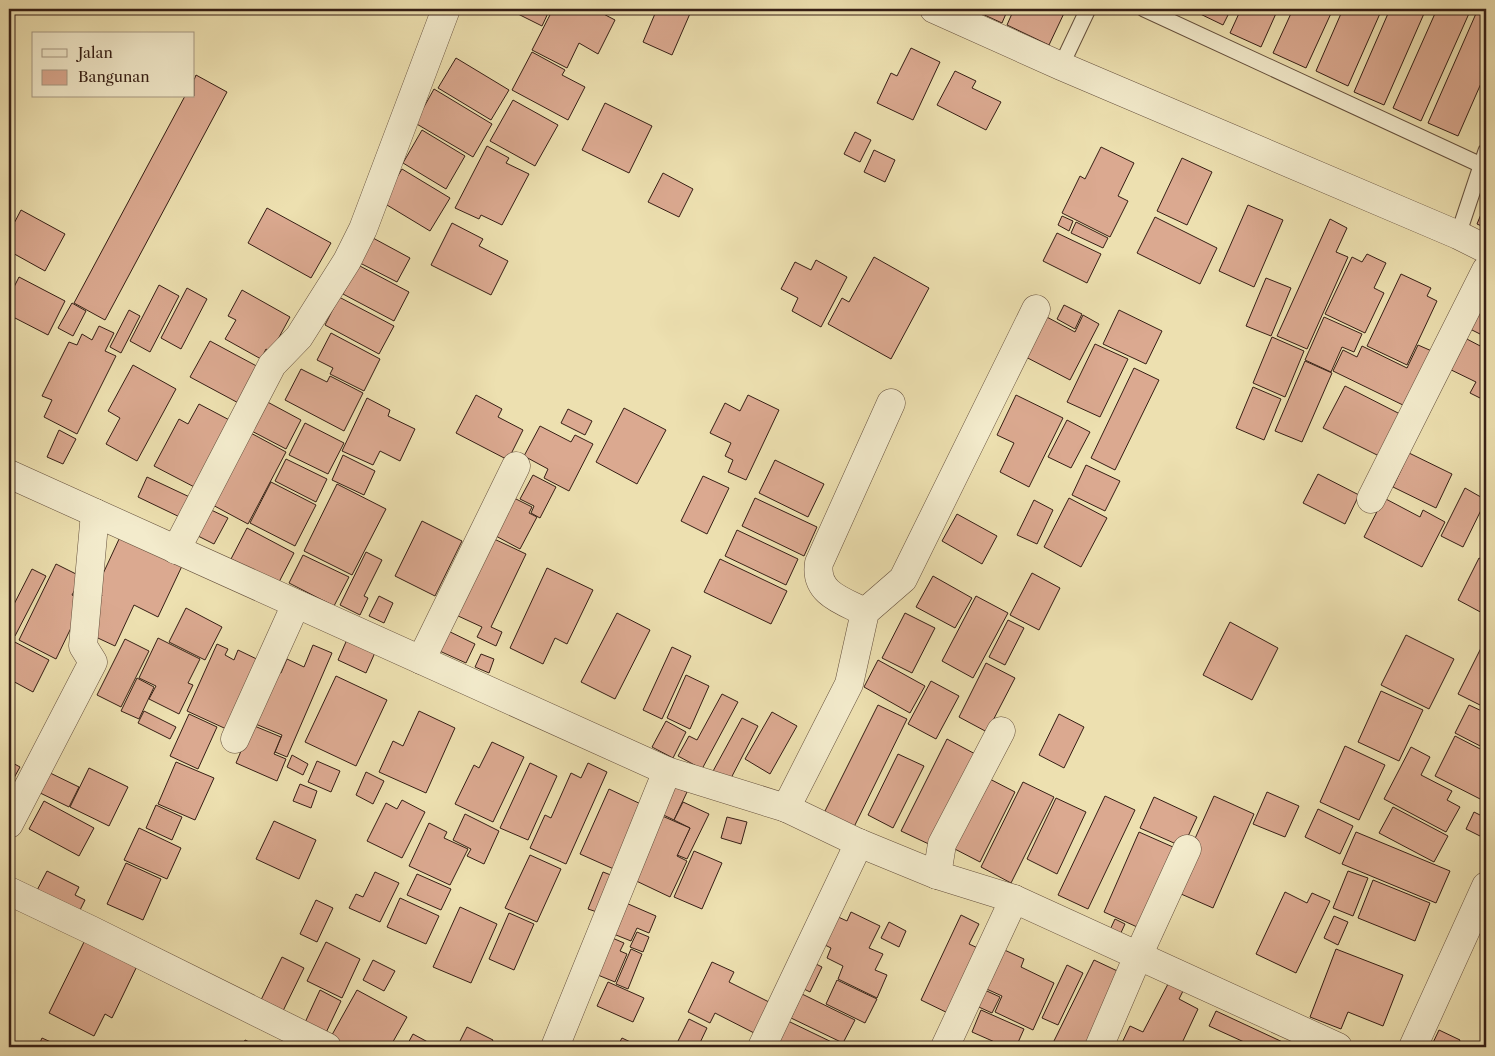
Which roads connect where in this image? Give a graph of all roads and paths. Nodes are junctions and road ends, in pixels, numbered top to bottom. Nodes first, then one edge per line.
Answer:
1 (446, 9) edge
2 (934, 9) edge
3 (1088, 9) edge
4 (1144, 9) edge
5 (1061, 66) junction
6 (1484, 158) edge
7 (1458, 235) junction
8 (1486, 249) edge
9 (1486, 270) edge
10 (1036, 309) dead end
11 (892, 403) dead end
12 (516, 466) dead end
13 (9, 474) edge
14 (1371, 499) dead end
15 (95, 513) junction
16 (176, 550) junction
17 (296, 604) junction
18 (865, 612) junction
19 (421, 660) junction
20 (1001, 731) dead end
21 (235, 739) dead end
22 (667, 771) junction
23 (786, 808) junction
24 (9, 824) edge
25 (859, 843) junction
26 (1187, 849) dead end
27 (937, 876) junction
28 (1486, 886) edge
29 (9, 891) edge
30 (1014, 899) junction
31 (1138, 956) junction
32 (327, 1047) edge
33 (555, 1047) edge
34 (762, 1047) edge
35 (945, 1047) edge
36 (1099, 1047) edge
37 (1338, 1047) edge
38 (1413, 1047) edge

1 - 16 street
2 - 5 street
3 - 5 lane
4 - 6 lane
5 - 7 street
6 - 7 lane
7 - 8 street
9 - 14 street
10 - 18 street
11 - 18 street
12 - 19 street
13 - 15 street
15 - 16 street
15 - 24 street
16 - 17 street
17 - 19 street
17 - 21 street
18 - 23 street
19 - 22 street
20 - 27 street
22 - 23 street
22 - 33 street
23 - 25 street
25 - 27 street
25 - 34 street
26 - 31 street
27 - 30 street
28 - 38 street
29 - 32 street
30 - 31 street
30 - 35 street
31 - 36 street
31 - 37 street

